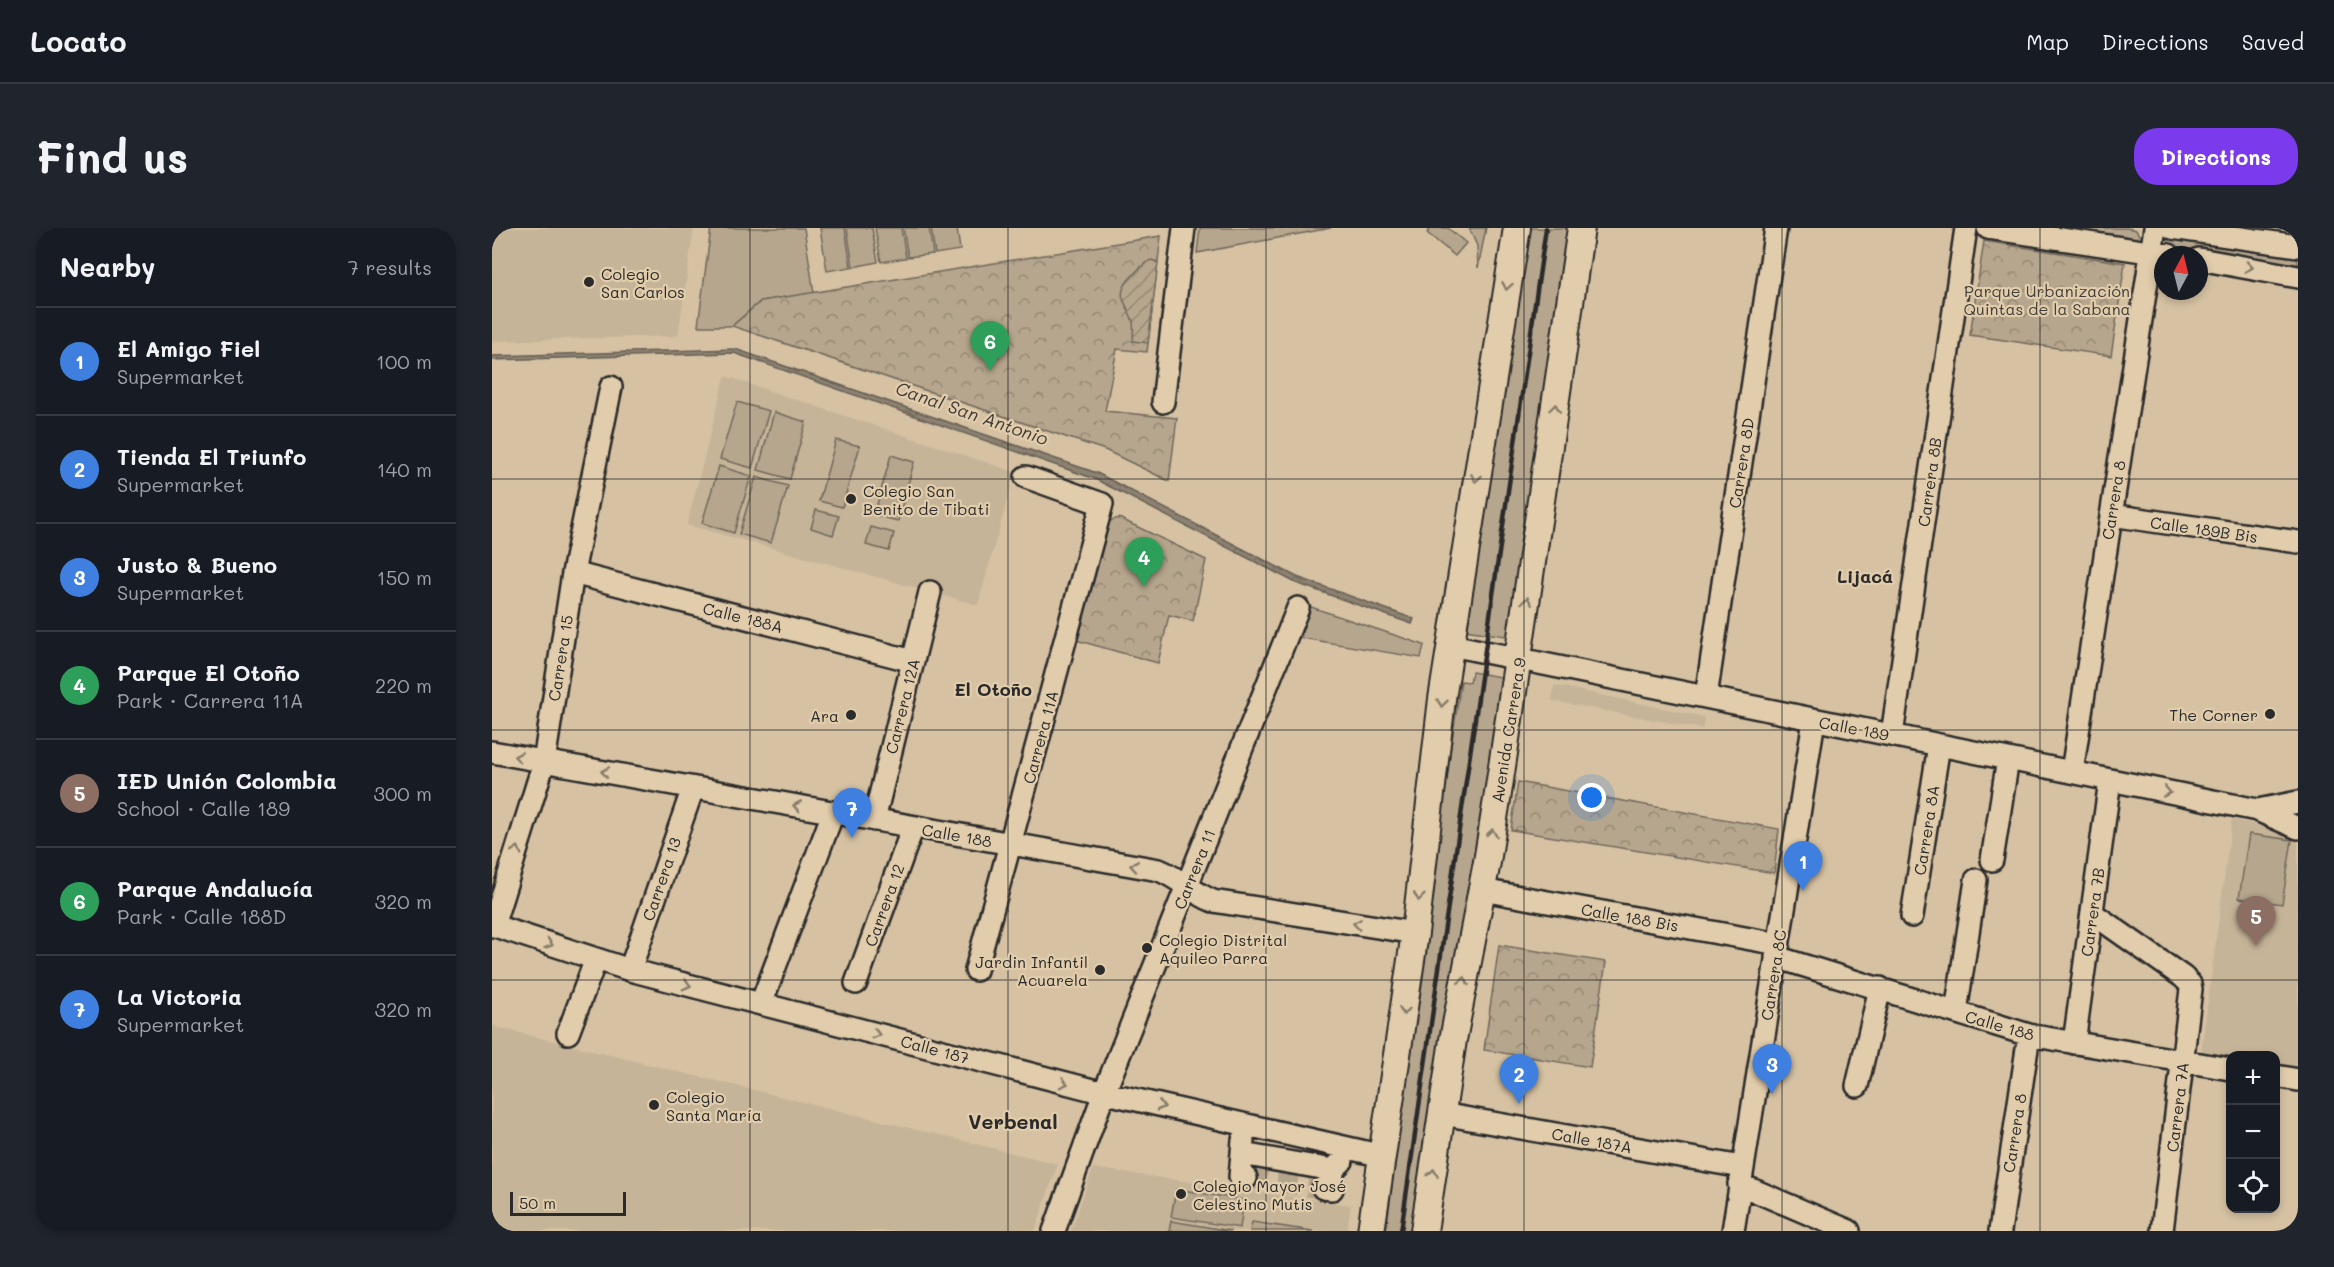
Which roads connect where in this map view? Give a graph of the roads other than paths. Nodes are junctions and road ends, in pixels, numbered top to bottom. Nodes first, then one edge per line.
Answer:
1 (1184, 228) edge
2 (1517, 228) edge
3 (1581, 228) edge
4 (1776, 228) edge
5 (1966, 228) edge
6 (1988, 228) edge
7 (2155, 228) edge
8 (2172, 228) edge
9 (2158, 246) edge
10 (2298, 246) edge
11 (2154, 253) edge
12 (2208, 262) edge
13 (2298, 277) edge
14 (2154, 286) edge
15 (611, 387) dead end
16 (1163, 402) dead end
17 (1026, 477) dead end
18 (2111, 515) junction
19 (2298, 542) edge
20 (573, 573) junction
21 (930, 592) dead end
22 (1298, 608) dead end
23 (1451, 645) junction
24 (1519, 659) junction
25 (913, 660) junction
26 (1706, 697) junction
27 (1814, 720) junction
28 (1892, 735) junction
29 (1939, 745) junction
30 (492, 752) edge
31 (2008, 759) junction
32 (544, 762) junction
33 (2072, 772) junction
34 (2110, 780) junction
35 (693, 788) junction
36 (2298, 802) edge
37 (2257, 810) junction
38 (833, 813) junction
39 (873, 820) junction
40 (912, 827) junction
41 (2298, 828) edge
42 (1011, 844) junction
43 (1992, 860) dead end
44 (1976, 880) dead end
45 (1187, 886) junction
46 (1482, 891) junction
47 (2092, 913) junction
48 (1912, 916) dead end
49 (493, 926) edge
50 (1415, 933) junction
51 (1777, 950) junction
52 (596, 959) junction
53 (630, 970) junction
54 (976, 970) dead end
55 (856, 983) dead end
56 (1880, 988) junction
57 (761, 1004) junction
58 (1956, 1012) junction
59 (568, 1033) dead end
60 (2029, 1035) junction
61 (2074, 1043) junction
62 (2182, 1061) junction
63 (2226, 1068) edge
64 (2280, 1077) edge
65 (2298, 1080) edge
66 (1857, 1086) dead end
67 (1104, 1094) junction
68 (1442, 1114) junction
69 (1245, 1125) junction
70 (1291, 1136) junction
71 (1353, 1150) junction
72 (1242, 1154) junction
73 (1383, 1156) junction
74 (1287, 1162) junction
75 (1740, 1175) junction
76 (1246, 1178) dead end
77 (1819, 1225) edge
78 (1054, 1231) edge
79 (1371, 1231) edge
80 (1424, 1231) edge
81 (1733, 1231) edge
82 (1849, 1231) edge
83 (2000, 1231) edge
84 (2162, 1231) edge

1 - 16 street
2 -> 23 main road
24 -> 3 main road, Avenida Carrera 9
4 - 26 street, Carrera 8D
5 - 28 street, Carrera 8B
6 - 11 street
7 - 9 street, Carrera 8
8 - 10 street
12 -> 13 street
14 - 18 street, Carrera 8
15 - 20 street, Carrera 15
17 - 42 street, Carrera 11A
18 - 19 street, Calle 189B Bis
18 - 33 street, Carrera 8
20 - 25 street, Calle 188A
20 - 32 street, Carrera 15
21 - 25 street, Carrera 12A
22 - 45 street, Carrera 11
23 - 24 street, Calle 189
23 -> 50 main road
24 - 26 street, Calle 189
46 -> 24 main road, Avenida Carrera 9
25 - 39 street, Carrera 12A
26 - 27 street, Calle 189
27 - 28 street, Calle 189
27 - 51 street, Carrera 8C
28 - 29 street, Calle 189
29 - 31 street, Calle 189
29 - 48 street, Carrera 8A
32 -> 30 street, Calle 188
31 - 33 street, Calle 189
31 - 43 street
35 -> 32 street, Calle 188
49 -> 32 street, Carrera 15
33 - 34 street, Calle 189
34 -> 37 street, Calle 189
34 - 47 street, Carrera 7B
38 -> 35 street, Calle 188
35 - 53 street, Carrera 13
36 - 37 street, Calle 189
37 - 41 street, Calle 189
38 - 39 street, Calle 188
38 - 57 street
39 - 40 street, Calle 188
40 - 42 street, Calle 188
40 - 55 street, Carrera 12
45 -> 42 street, Calle 188
42 - 54 street, Carrera 11A
44 - 58 street
50 -> 45 street, Calle 188
45 - 67 street, Carrera 11
46 - 51 street, Calle 188 Bis
68 -> 46 main road, Avenida Carrera 9
47 - 61 street, Carrera 7B
47 - 62 street, Carrera 7A
49 -> 52 street, Calle 187
50 -> 73 main road
51 - 56 street, Calle 188
51 - 75 street, Carrera 8C
52 - 53 street, Calle 187
52 - 59 street
53 -> 57 street, Calle 187
56 - 58 street, Calle 188
56 - 66 street
57 -> 67 street, Calle 187
58 - 60 street, Calle 188
60 - 61 street, Calle 188
60 - 83 street, Carrera 8
61 - 62 street, Calle 188
62 - 63 street, Calle 188
62 - 84 street, Carrera 7A
64 - 65 street
67 -> 69 street, Calle 187
67 - 78 street, Carrera 11
68 - 75 street, Calle 187A
80 -> 68 main road, Avenida Carrera 9
69 - 70 street, Calle 187
69 - 72 street
70 - 71 street, Calle 187
70 - 74 street
71 - 73 street, Calle 187
71 - 74 street
72 - 74 street
72 - 76 street
73 - 79 main road
75 - 77 street, Calle 187A
75 - 81 street, Carrera 8C
77 - 82 street, Calle 187A

